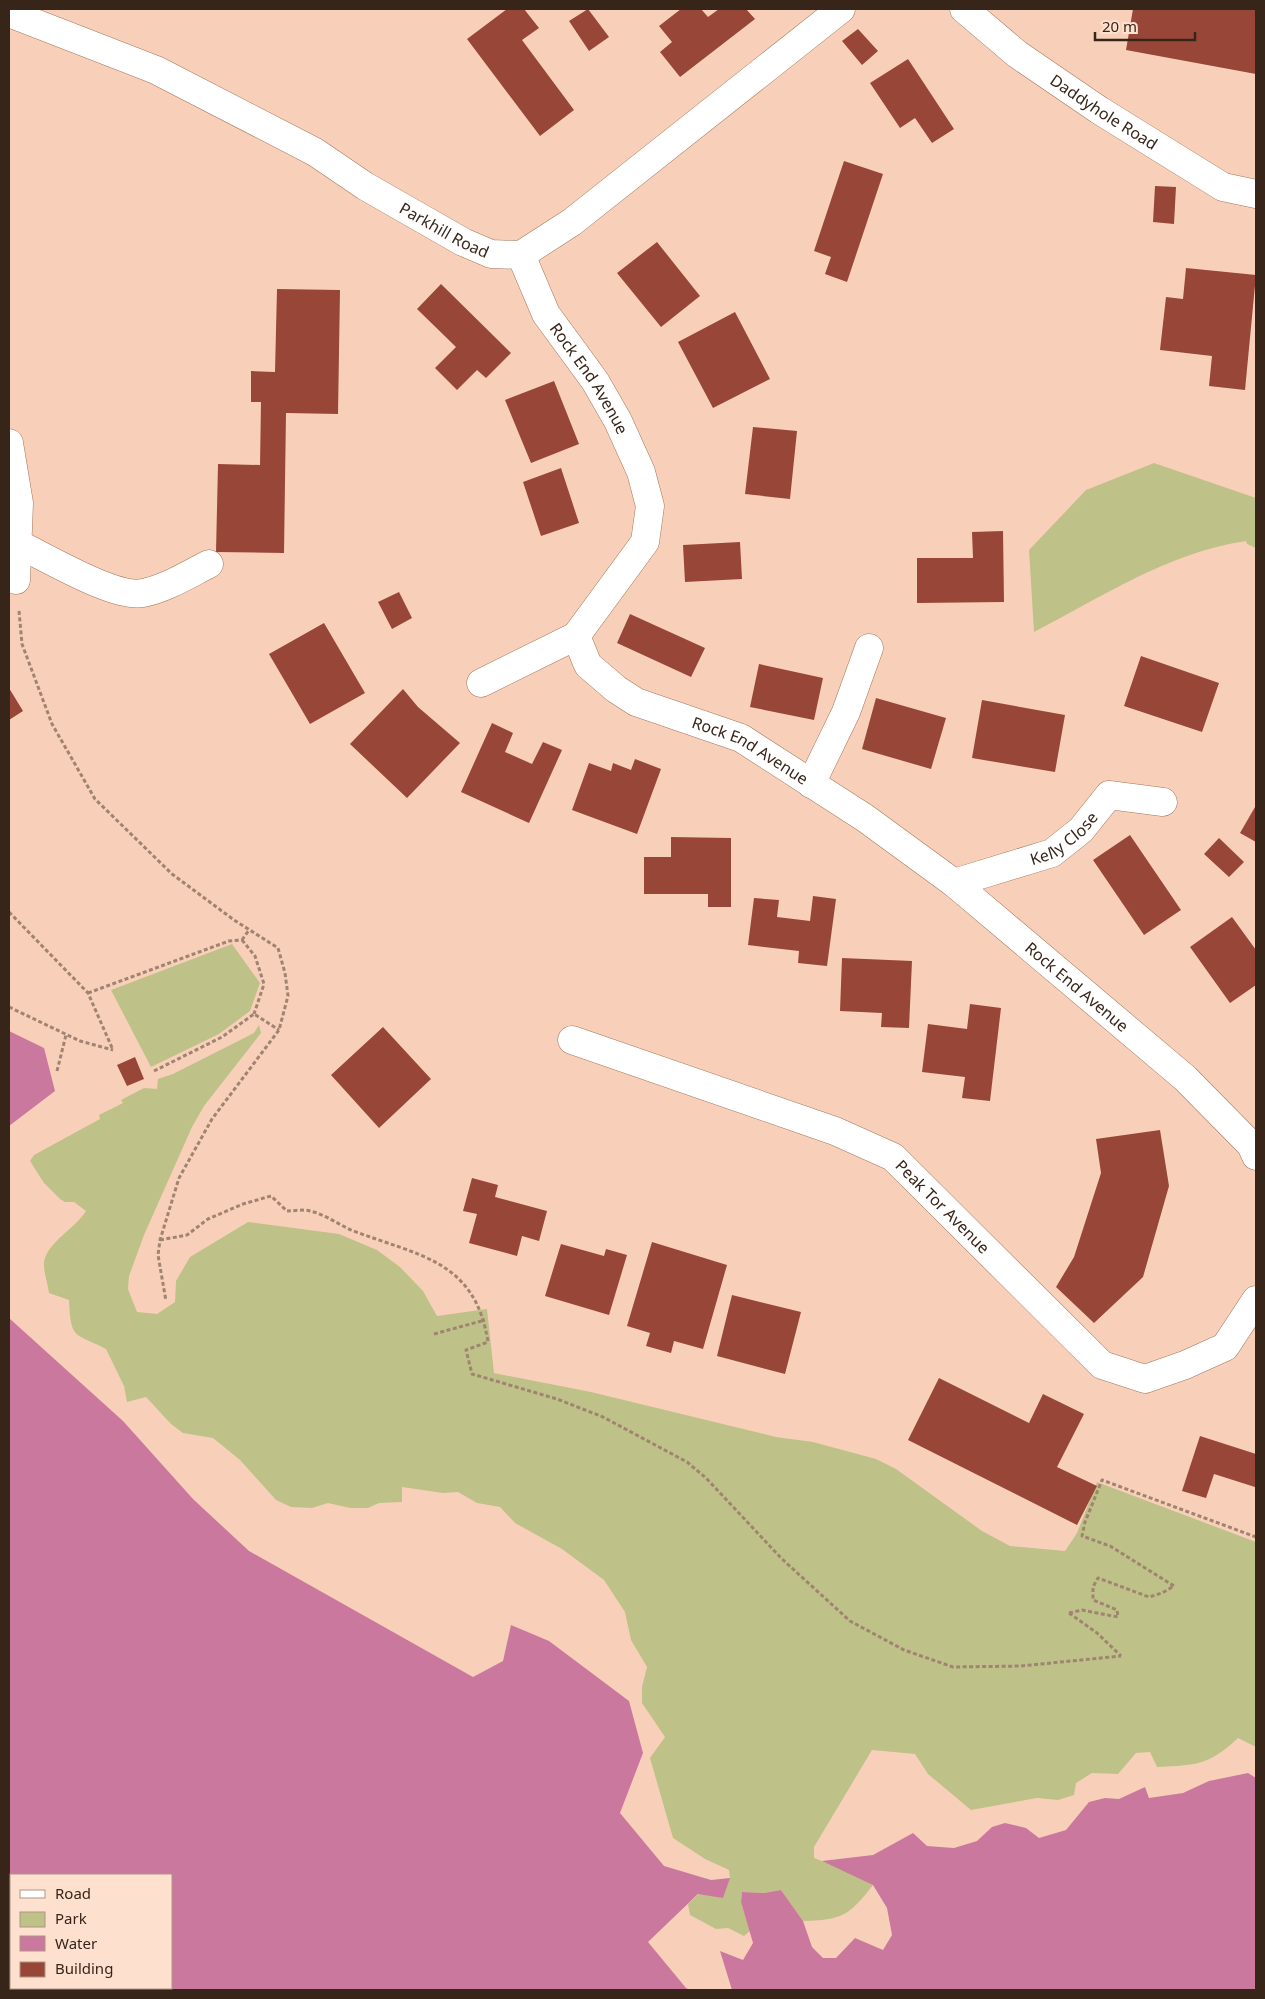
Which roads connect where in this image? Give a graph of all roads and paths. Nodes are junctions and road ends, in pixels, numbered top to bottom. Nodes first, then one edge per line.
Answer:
1 (841, 9) edge
2 (964, 9) edge
3 (9, 13) edge
4 (1256, 194) edge
5 (520, 255) junction
6 (9, 444) edge
7 (16, 543) junction
8 (209, 564) dead end
9 (16, 580) joint
10 (576, 636) junction
11 (869, 648) dead end
12 (481, 683) dead end
13 (811, 784) junction
14 (1163, 802) dead end
15 (954, 883) junction
16 (9, 912) edge
17 (249, 930) junction
18 (242, 940) junction
19 (88, 993) junction
20 (9, 1007) edge
21 (254, 1014) junction
22 (279, 1030) junction
23 (66, 1035) junction
24 (572, 1040) dead end
25 (57, 1072) dead end
26 (154, 1072) dead end
27 (1256, 1156) edge
28 (160, 1240) junction
29 (1256, 1300) edge
30 (166, 1301) dead end
31 (485, 1320) junction
32 (434, 1334) dead end
33 (1256, 1537) edge

1 - 5 street
2 - 4 street, Daddyhole Road
3 - 5 street, Parkhill Road
5 - 10 street, Rock End Avenue
6 - 7 street
7 - 8 street
7 - 9 street
9 - 17 path
10 - 12 street
10 - 13 street, Rock End Avenue
11 - 13 street
13 - 15 street, Rock End Avenue
14 - 15 street, Kelly Close
15 - 27 street, Rock End Avenue
16 - 19 path
17 - 18 path
17 - 22 path
18 - 19 path
18 - 21 path
19 - 23 path
20 - 23 path
21 - 22 path
21 - 26 path
22 - 28 path
23 - 25 path
24 - 29 street, Peak Tor Avenue
28 - 30 path
28 - 31 path
31 - 32 path
31 - 33 path

